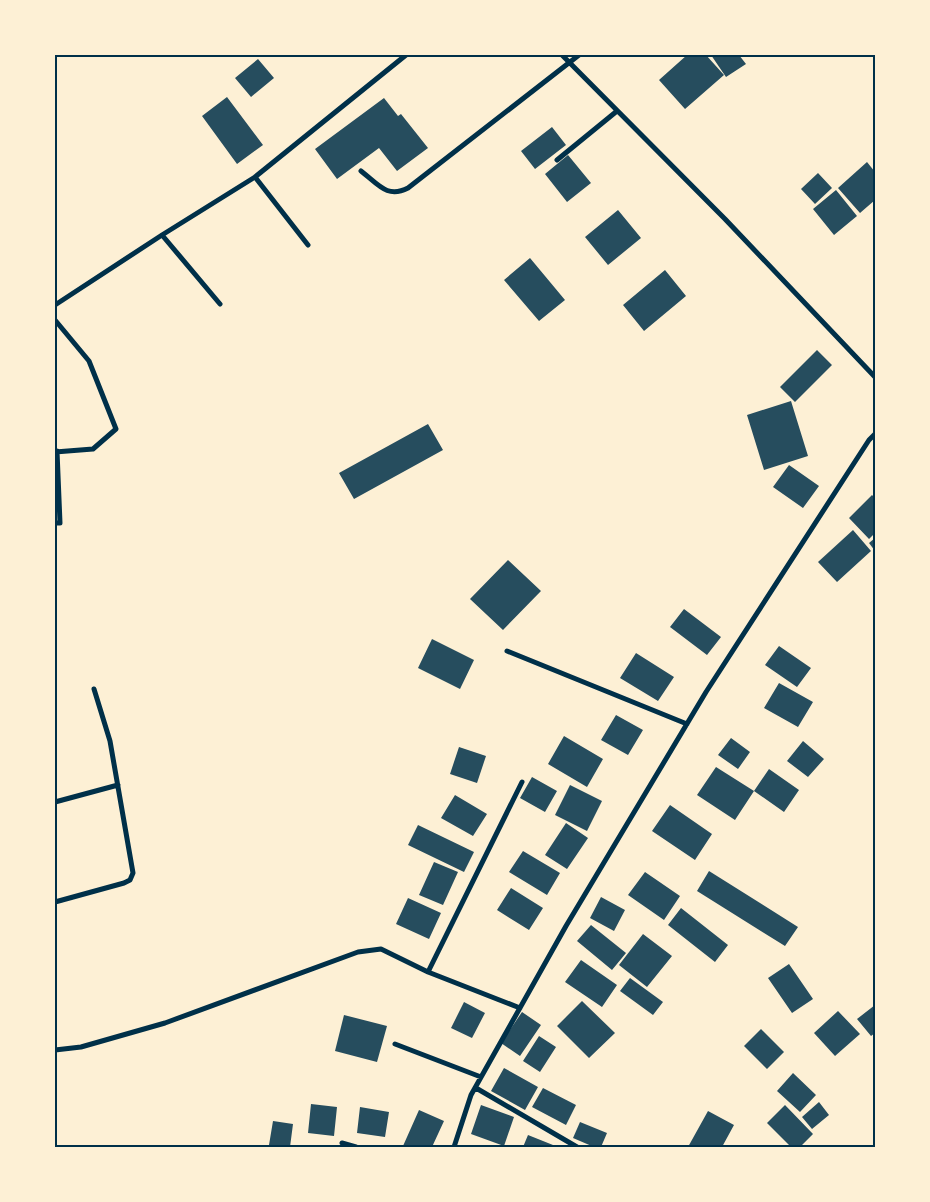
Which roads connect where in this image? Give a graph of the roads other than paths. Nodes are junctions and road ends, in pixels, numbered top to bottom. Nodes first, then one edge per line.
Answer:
1 (406, 55) edge
2 (562, 55) edge
3 (579, 55) edge
4 (569, 63) junction
5 (617, 111) junction
6 (557, 160) dead end
7 (361, 171) dead end
8 (255, 177) junction
9 (162, 235) junction
10 (308, 245) dead end
11 (220, 304) dead end
12 (55, 305) edge
13 (55, 320) edge
14 (875, 377) edge
15 (875, 434) edge
16 (56, 452) edge
17 (55, 523) edge
18 (507, 651) dead end
19 (94, 689) dead end
20 (687, 724) junction
21 (522, 782) dead end
22 (118, 785) junction
23 (55, 802) edge
24 (55, 902) edge
25 (428, 972) junction
26 (520, 1008) junction
27 (395, 1044) dead end
28 (55, 1050) edge
29 (481, 1077) junction
30 (476, 1088) junction
31 (342, 1144) dead end
32 (356, 1147) edge
33 (454, 1147) edge
34 (577, 1147) edge

1 - 8 street
2 - 4 street
3 - 4 street
4 - 5 street
4 - 7 street
5 - 6 street
5 - 14 street
8 - 9 street
8 - 10 street
9 - 11 street
9 - 12 street
13 - 16 street
15 - 20 street
16 - 17 street
18 - 20 street
19 - 22 street
20 - 26 street
21 - 25 street
22 - 23 street
22 - 24 street
25 - 26 street
25 - 28 street
26 - 29 street
27 - 29 street
29 - 30 street
30 - 33 street
30 - 34 street
31 - 32 street

